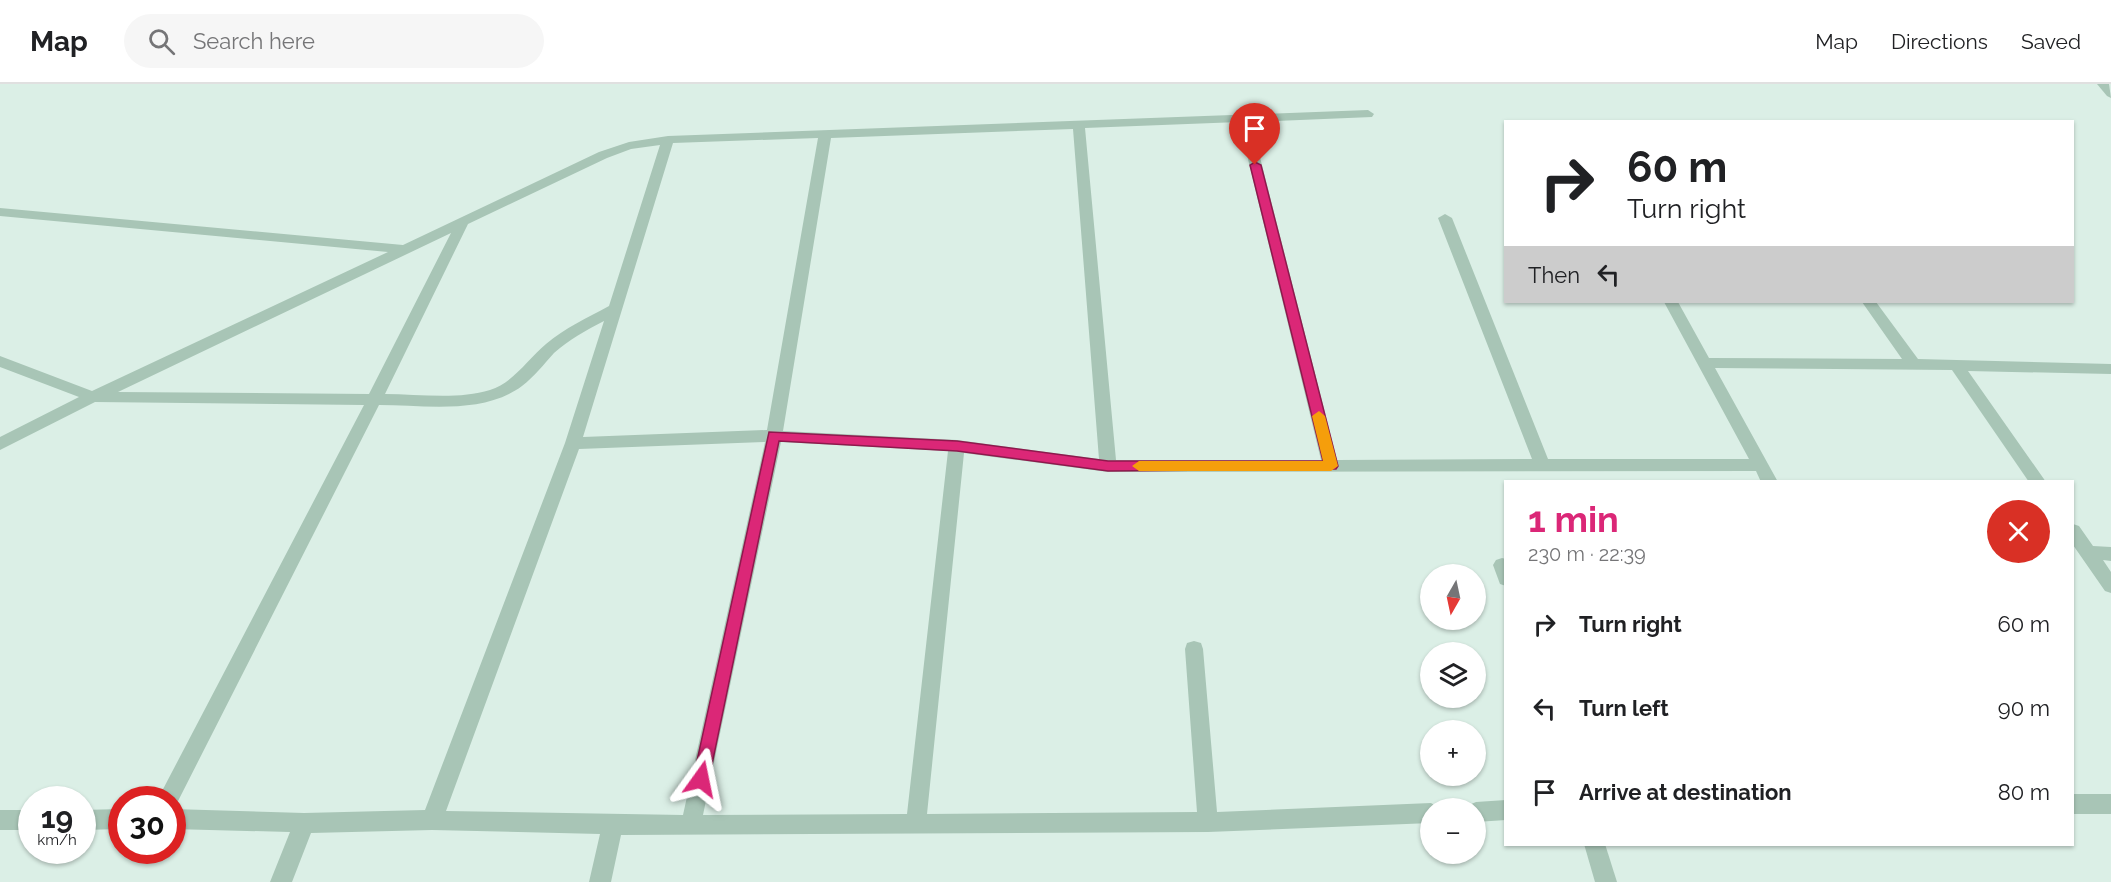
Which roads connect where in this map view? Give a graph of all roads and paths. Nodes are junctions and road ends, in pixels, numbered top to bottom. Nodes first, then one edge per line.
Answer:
1 (2103, 84) edge
2 (2111, 94) edge
3 (1368, 114) dead end
4 (1244, 119) junction
5 (1079, 125) junction
6 (825, 134) junction
7 (668, 140) junction
8 (0, 212) edge
9 (1445, 218) dead end
10 (463, 221) junction
11 (405, 249) junction
12 (1672, 303) edge
13 (1870, 303) edge
14 (615, 309) junction
15 (0, 361) edge
16 (1705, 363) junction
17 (1914, 364) junction
18 (1956, 365) junction
19 (2111, 369) edge
20 (93, 397) junction
21 (374, 400) junction
22 (774, 435) junction
23 (573, 443) junction
24 (0, 444) edge
25 (957, 446) junction
26 (1761, 465) junction
27 (1108, 466) junction
28 (1331, 466) junction
29 (1543, 466) junction
30 (1769, 480) edge
31 (2037, 480) edge
32 (2074, 532) edge
33 (2088, 552) junction
34 (2111, 554) edge
35 (2111, 586) edge
36 (1194, 650) dead end
37 (175, 786) edge
38 (2074, 804) edge
39 (2111, 804) edge
40 (1504, 810) edge
41 (1486, 811) edge
42 (1420, 813) edge
43 (186, 819) edge
44 (0, 820) edge
45 (18, 820) edge
46 (432, 820) junction
47 (1208, 822) junction
48 (304, 823) junction
49 (916, 824) junction
50 (613, 825) junction
51 (692, 825) junction
52 (1595, 846) edge
53 (281, 882) edge
54 (600, 882) edge
55 (1606, 882) edge

1 - 2 street
3 - 4 street
4 - 5 street
4 - 28 street
5 - 6 street
5 - 27 street
6 - 7 street
6 - 22 street
7 - 10 street
7 - 14 street
8 - 11 street
9 - 29 street
10 - 11 street
10 - 21 street
11 - 20 street
12 - 16 street
13 - 17 street
14 - 21 street
14 - 23 street
15 - 20 street
16 - 17 street
16 - 26 street
17 - 18 street
18 - 19 street
18 - 31 street
20 - 21 street
20 - 24 street
21 - 37 street
22 - 23 street
22 - 25 street
22 - 51 street
23 - 46 street
25 - 27 street
25 - 49 street
26 - 29 street
26 - 30 street
27 - 28 street
28 - 29 street
32 - 33 street
33 - 34 street
33 - 35 street
36 - 47 street
38 - 39 street
40 - 41 street
42 - 47 street
43 - 48 street
44 - 45 street
46 - 48 street
46 - 50 street
47 - 49 street
48 - 53 street
49 - 51 street
50 - 51 street
50 - 54 street
52 - 55 street

